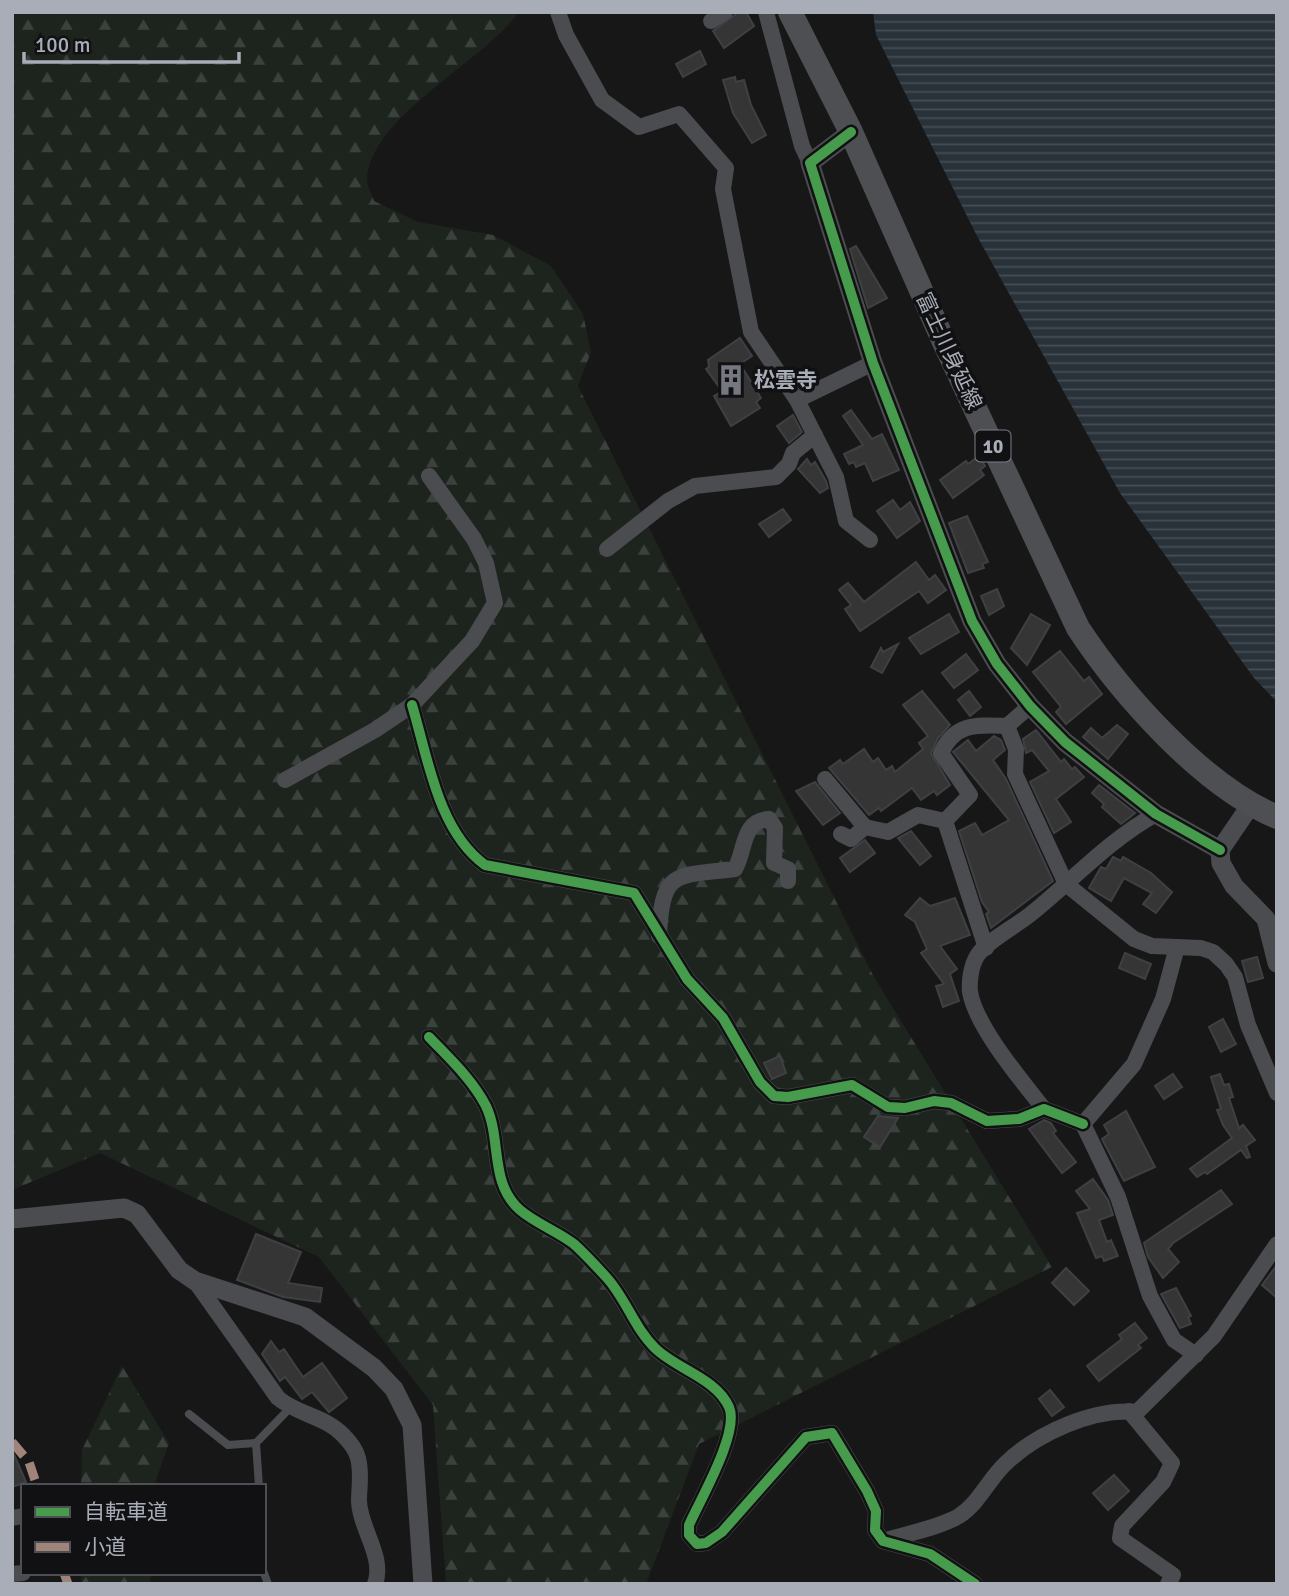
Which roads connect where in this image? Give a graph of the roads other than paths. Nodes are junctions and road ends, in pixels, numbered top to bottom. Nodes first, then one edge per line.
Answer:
1 (558, 12) edge
2 (766, 12) edge
3 (790, 12) edge
4 (851, 132) junction
5 (810, 163) junction
6 (873, 363) junction
7 (797, 400) junction
8 (815, 435) junction
9 (429, 476) dead end
10 (870, 540) dead end
11 (607, 549) dead end
12 (412, 705) junction
13 (1030, 706) junction
14 (1007, 726) junction
15 (825, 779) dead end
16 (285, 780) dead end
17 (1250, 806) junction
18 (1156, 814) junction
19 (1277, 817) edge
20 (945, 821) junction
21 (865, 827) junction
22 (841, 834) dead end
23 (1220, 850) junction
24 (788, 881) dead end
25 (1066, 884) junction
26 (659, 936) junction
27 (1177, 947) junction
28 (986, 948) junction
29 (1277, 963) edge
30 (429, 1037) dead end
31 (1277, 1093) edge
32 (1044, 1109) junction
33 (1083, 1124) junction
34 (12, 1219) edge
35 (1277, 1244) edge
36 (195, 1281) junction
37 (1196, 1355) junction
38 (290, 1408) junction
39 (1129, 1411) junction
40 (189, 1415) dead end
41 (256, 1443) junction
42 (259, 1484) edge
43 (883, 1541) junction
44 (375, 1584) edge
45 (423, 1584) edge
46 (975, 1584) edge
47 (1168, 1584) edge

1 - 7 street
2 - 5 street
3 - 4 main road, 富士川身延線 / 10
4 - 5 street
4 - 17 main road, 富士川身延線 / 10
5 - 6 street
6 - 7 street
6 - 13 street
7 - 8 street
8 - 10 street
8 - 11 street
9 - 12 street
12 - 16 street
12 - 26 street
13 - 14 street
13 - 18 street
14 - 20 street
14 - 25 street
15 - 21 street
17 - 19 main road, 富士川身延線 / 10
17 - 23 street
18 - 23 street
18 - 25 street
20 - 21 street
20 - 28 street
21 - 22 street
23 - 29 street
24 - 26 street
25 - 27 street
25 - 28 street
26 - 32 street
27 - 31 street
27 - 33 street
28 - 32 street
30 - 43 street
32 - 33 street
33 - 37 street
34 - 36 street
35 - 37 street
36 - 38 street
36 - 45 street
37 - 39 street
38 - 41 lane
38 - 44 street
39 - 43 street
39 - 47 street
40 - 41 lane
41 - 42 lane
43 - 46 street

